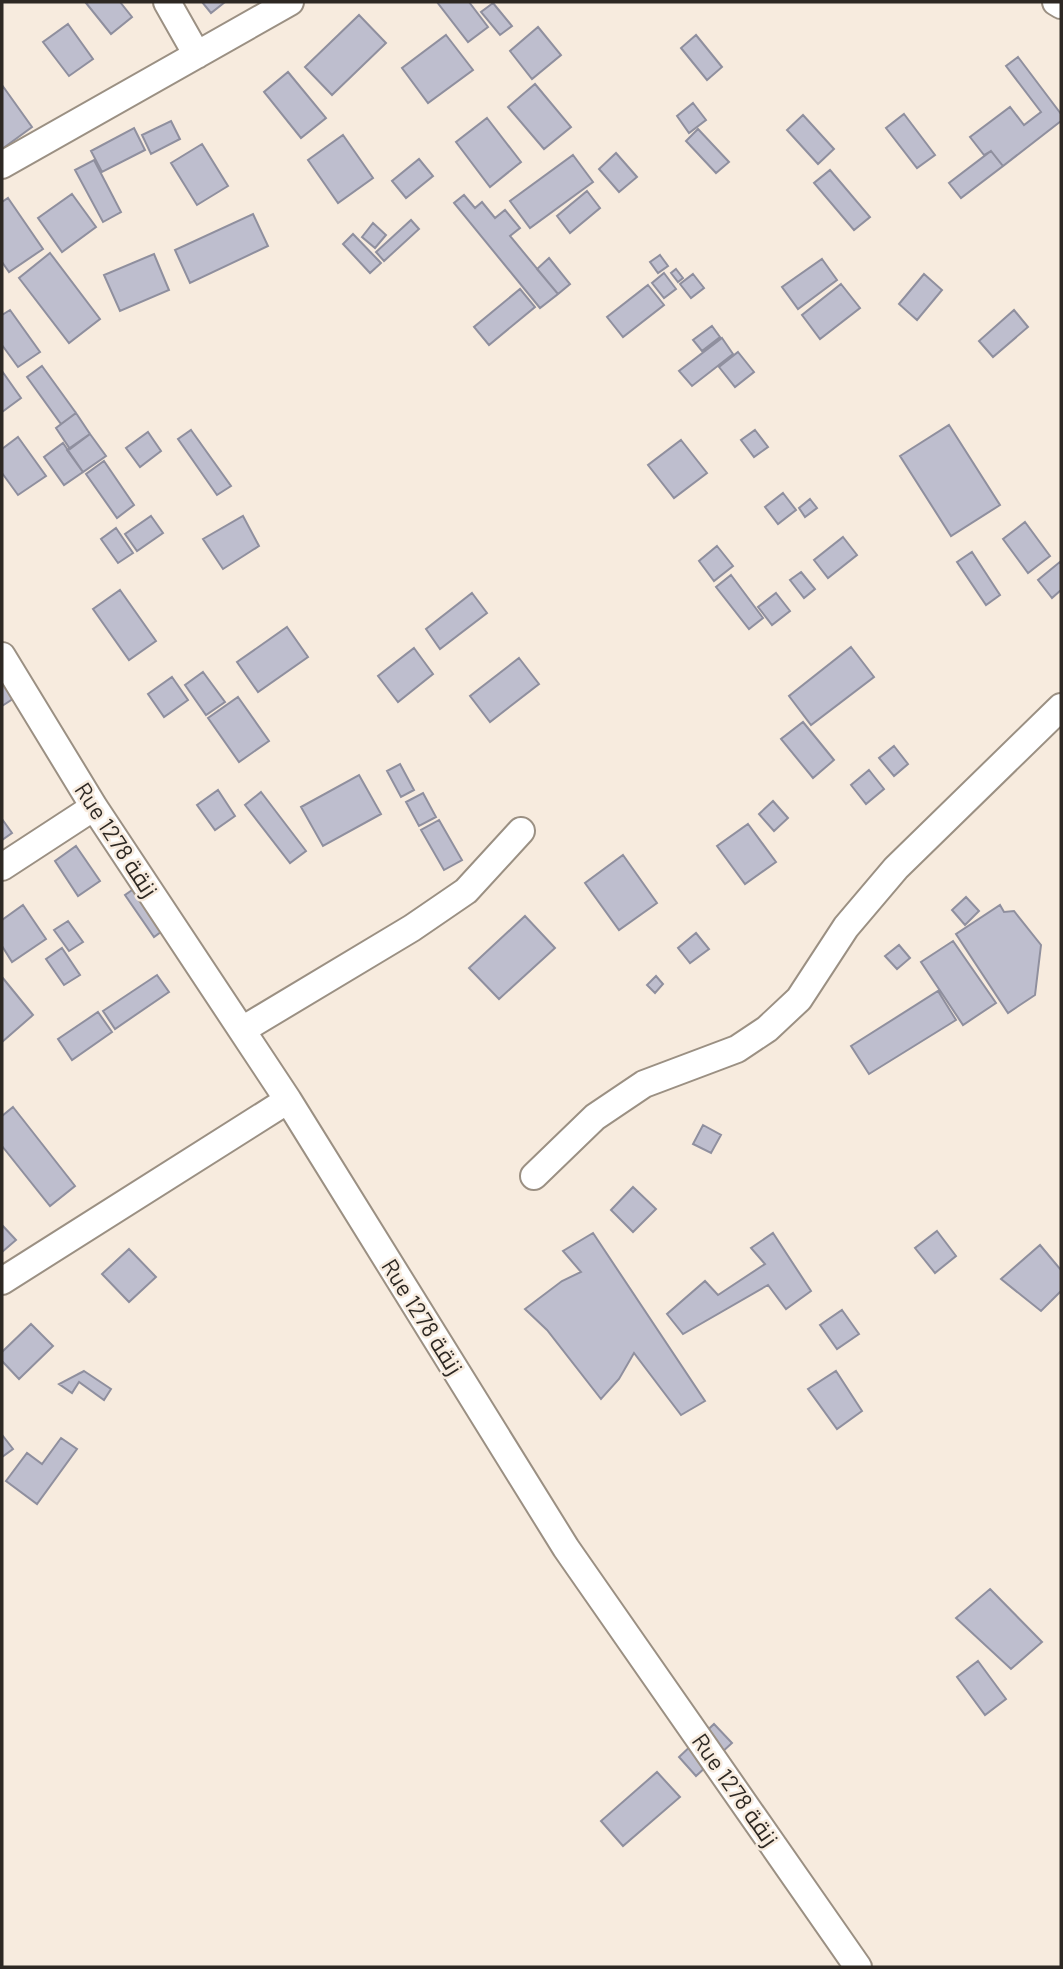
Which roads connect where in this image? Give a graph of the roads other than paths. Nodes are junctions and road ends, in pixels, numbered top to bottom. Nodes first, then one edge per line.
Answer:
1 (167, 2) edge
2 (290, 2) edge
3 (1056, 2) edge
4 (1061, 5) edge
5 (197, 55) junction
6 (2, 165) edge
7 (2, 656) edge
8 (1061, 707) edge
9 (94, 807) junction
10 (522, 831) dead end
11 (2, 867) edge
12 (242, 1030) junction
13 (288, 1101) junction
14 (534, 1176) dead end
15 (2, 1281) edge
16 (858, 1967) edge

1 - 5 street
2 - 5 street
3 - 4 street
5 - 6 street
7 - 9 street, Rue 1278 زنقة
8 - 14 street
9 - 11 street
9 - 12 street, Rue 1278 زنقة
10 - 12 street
12 - 13 street, Rue 1278 زنقة
13 - 15 street
13 - 16 street, Rue 1278 زنقة

